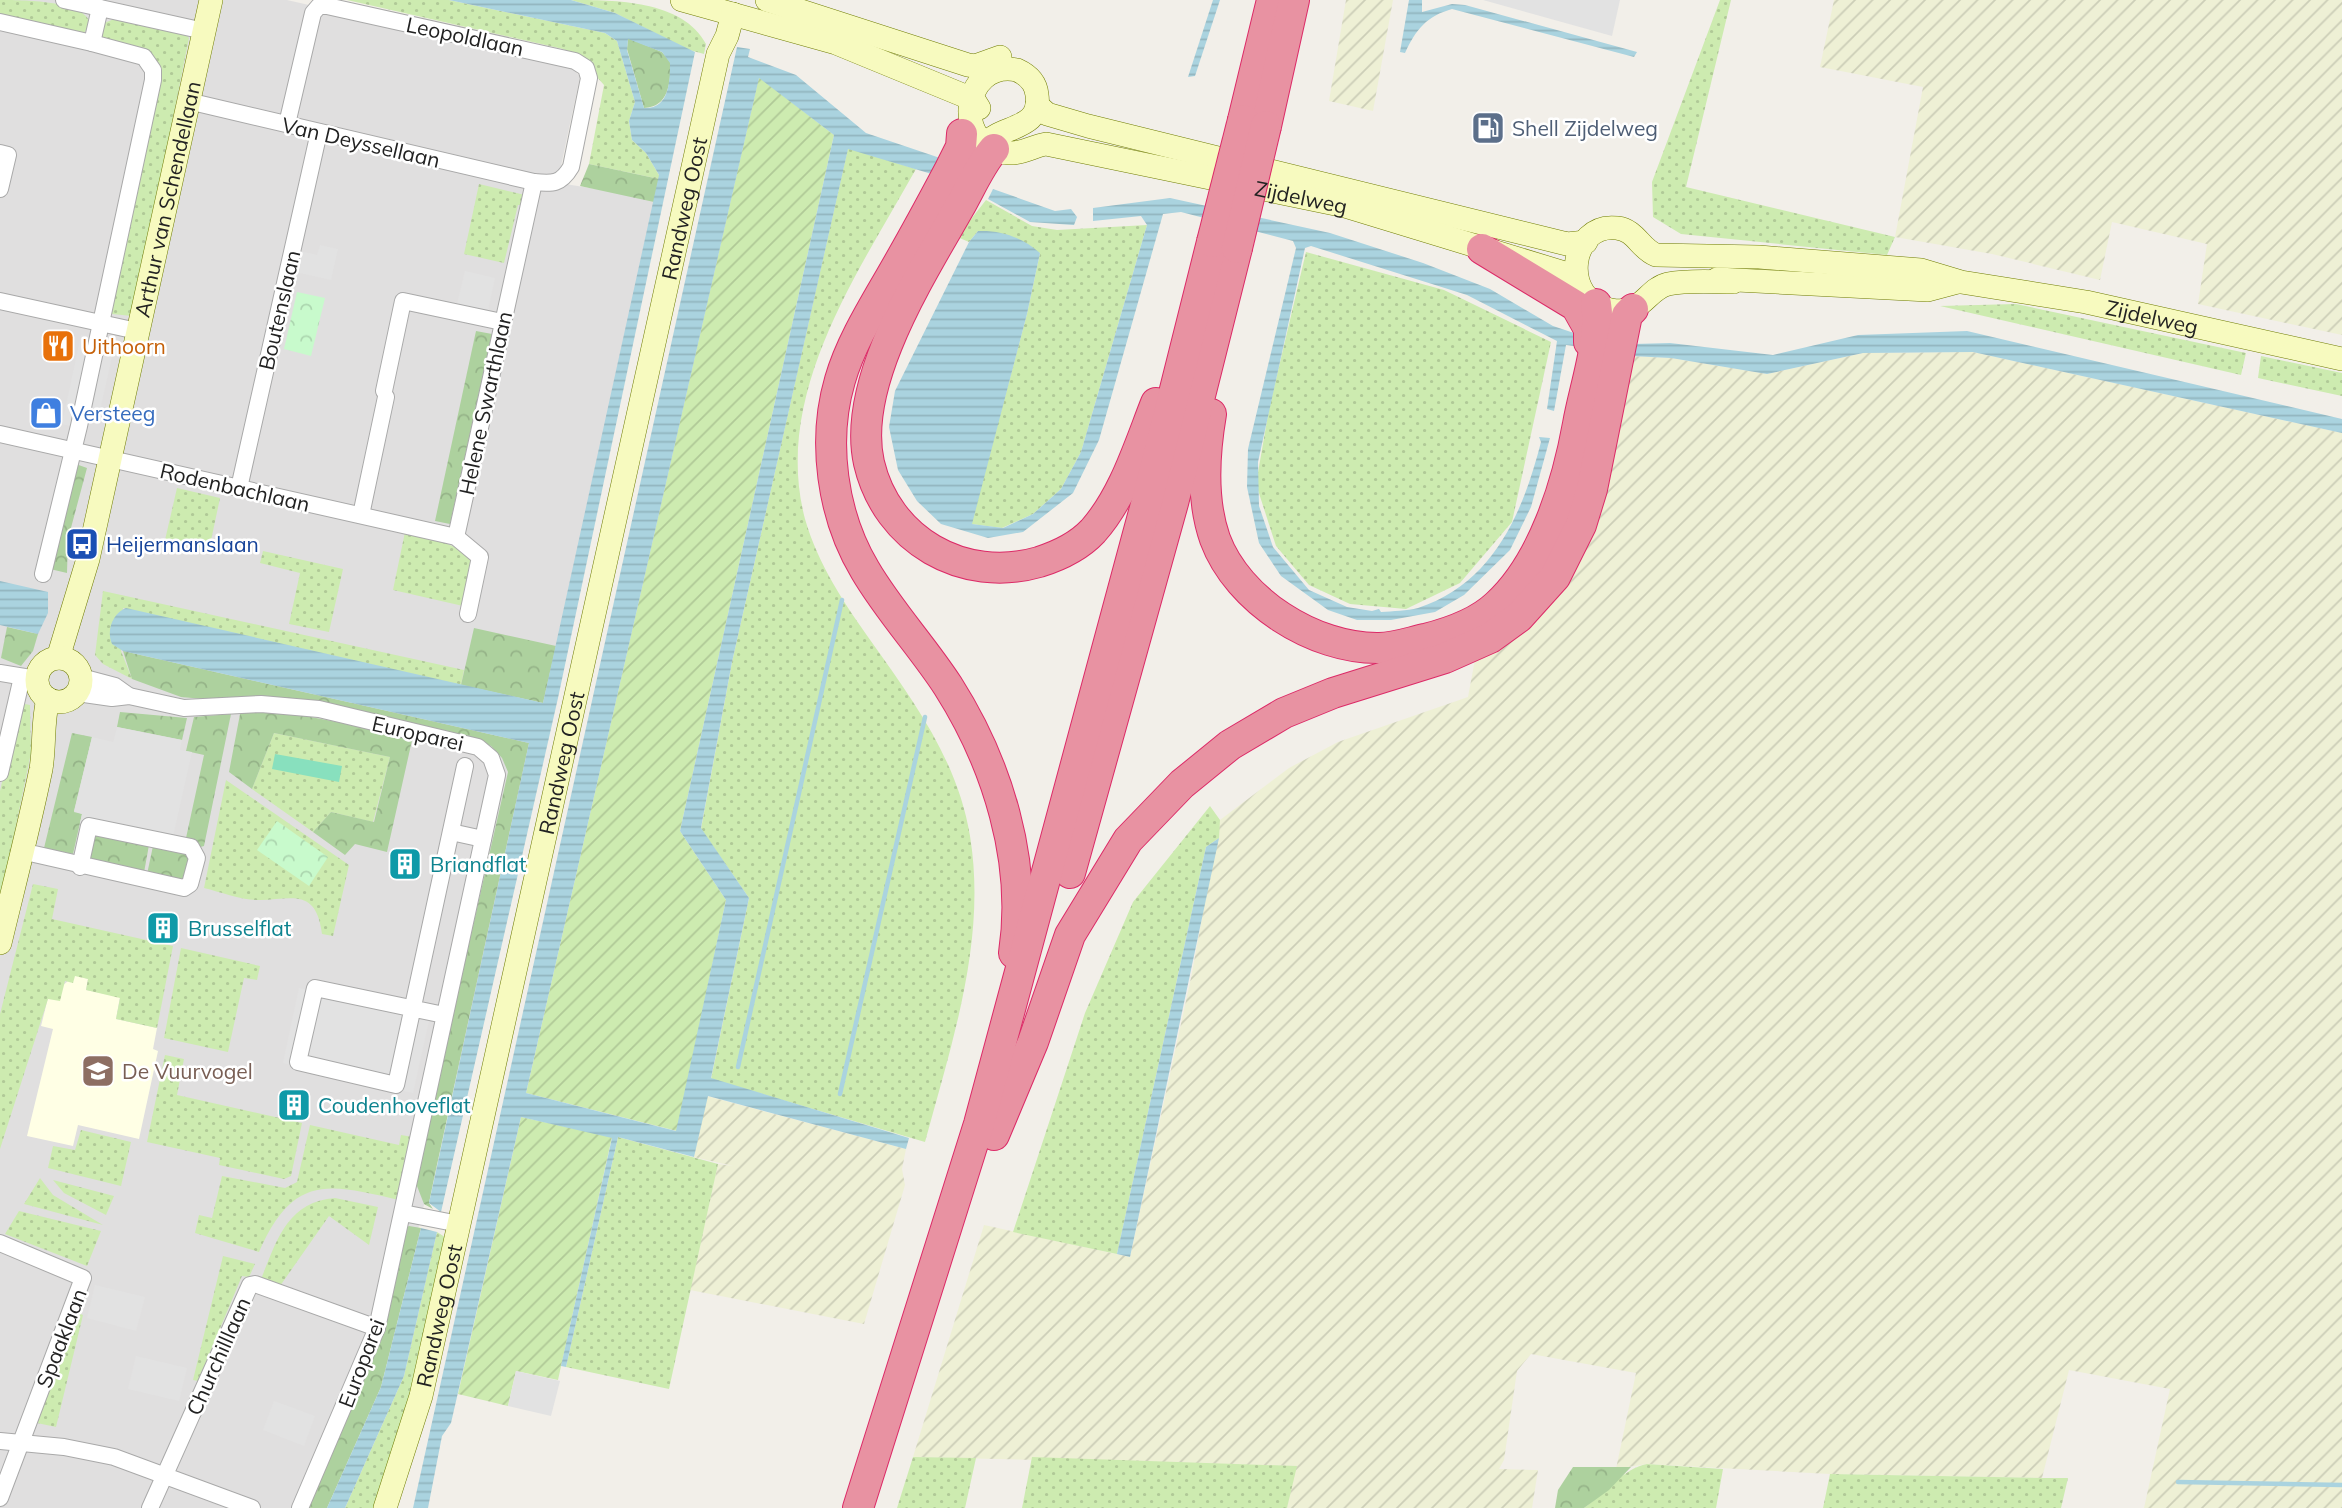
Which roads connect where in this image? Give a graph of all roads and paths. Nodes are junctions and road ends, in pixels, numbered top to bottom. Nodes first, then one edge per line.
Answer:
1 (64, 0) edge
2 (211, 0) edge
3 (682, 0) edge
4 (767, 0) edge
5 (1272, 0) edge
6 (1294, 0) edge
7 (100, 8) junction
8 (731, 13) junction
9 (0, 22) edge
10 (204, 31) junction
11 (92, 43) junction
12 (984, 71) junction
13 (912, 77) junction
14 (188, 101) junction
15 (1042, 119) junction
16 (1254, 123) junction
17 (287, 124) junction
18 (318, 132) junction
19 (985, 133) junction
20 (0, 153) edge
21 (534, 182) junction
22 (0, 189) edge
23 (1485, 236) junction
24 (1583, 236) junction
25 (1224, 245) junction
26 (1654, 248) junction
27 (1576, 272) junction
28 (1961, 282) junction
29 (1653, 285) junction
30 (0, 301) edge
31 (1618, 305) junction
32 (1192, 319) junction
33 (502, 322) junction
34 (100, 323) junction
35 (137, 331) junction
36 (2342, 359) edge
37 (1588, 370) junction
38 (0, 433) edge
39 (72, 450) junction
40 (110, 458) junction
41 (239, 488) junction
42 (361, 515) junction
43 (456, 537) junction
44 (44, 574) dead end
45 (468, 614) dead end
46 (0, 673) edge
47 (30, 678) junction
48 (67, 682) junction
49 (465, 766) dead end
50 (0, 773) edge
51 (451, 832) junction
52 (482, 839) junction
53 (21, 851) junction
54 (80, 867) junction
55 (0, 943) edge
56 (412, 1009) junction
57 (444, 1015) junction
58 (986, 1129) junction
59 (403, 1213) junction
60 (459, 1224) junction
61 (0, 1243) edge
62 (377, 1328) junction
63 (0, 1441) edge
64 (21, 1444) junction
65 (166, 1474) junction
66 (0, 1498) edge
67 (150, 1508) edge
68 (252, 1508) edge
69 (300, 1508) edge
70 (385, 1508) edge
71 (858, 1508) edge
72 (876, 1508) edge

1 - 7 street
2 - 10 main road, Arthur van Schendellaan
3 - 8 main road
4 - 12 main road
5 - 16 highway
6 - 16 highway
7 - 10 street
7 - 11 street
8 - 13 main road
8 - 60 main road, Randweg Oost
9 - 11 street, Arthur van Schendellaan
10 - 14 main road, Arthur van Schendellaan
11 - 34 street, Arthur van Schendellaan
12 - 15 main road
12 - 19 main road
13 - 19 main road
13 - 19 main road
14 - 17 street, Van Deyssellaan
14 - 35 main road, Arthur van Schendellaan
15 - 19 main road
15 - 19 main road
15 - 23 main road, Zijdelweg
15 - 23 main road, Zijdelweg
16 - 25 highway, bridge
17 - 18 street, Van Deyssellaan
17 - 21 street, Leopoldlaan
18 - 21 street, Van Deyssellaan
18 - 41 street, Boutenslaan
19 - 32 highway
19 - 58 highway
20 - 22 street
21 - 33 street, Helene Swarthlaan
23 - 24 main road, Zijdelweg
23 - 27 main road, Zijdelweg
23 - 37 highway
24 - 26 main road
24 - 27 main road
25 - 32 highway
25 - 37 highway
25 - 58 highway
26 - 28 main road, Zijdelweg
26 - 29 main road
27 - 31 main road
28 - 29 main road, Zijdelweg
28 - 36 main road, Zijdelweg
29 - 31 main road
30 - 34 street
31 - 37 highway
31 - 58 highway
32 - 58 highway
33 - 42 street
33 - 43 street, Helene Swarthlaan
34 - 35 street
34 - 39 street, Arthur van Schendellaan
35 - 40 main road, Arthur van Schendellaan
38 - 39 street, Rodenbachlaan
39 - 40 street, Rodenbachlaan
39 - 44 street, Arthur van Schendellaan
40 - 41 street, Rodenbachlaan
40 - 48 main road, Arthur van Schendellaan
41 - 42 street, Rodenbachlaan
42 - 43 street, Rodenbachlaan
43 - 45 street
46 - 47 street
47 - 48 main road
47 - 50 street
48 - 52 street, Europarei
48 - 53 main road, Arthur van Schendellaan
49 - 51 street
51 - 52 street
51 - 56 street
52 - 57 street, Europarei
53 - 54 street
53 - 55 main road, Arthur van Schendellaan
54 - 54 street
56 - 56 street
56 - 57 street
57 - 59 street, Europarei
58 - 71 highway
58 - 72 highway
59 - 60 street
59 - 62 street, Europarei
60 - 70 main road, Randweg Oost
61 - 64 street, Spaaklaan
62 - 65 street, Churchilllaan
62 - 69 street, Europarei
63 - 64 street
64 - 65 street
64 - 66 street, Spaaklaan
65 - 67 street
65 - 68 street

